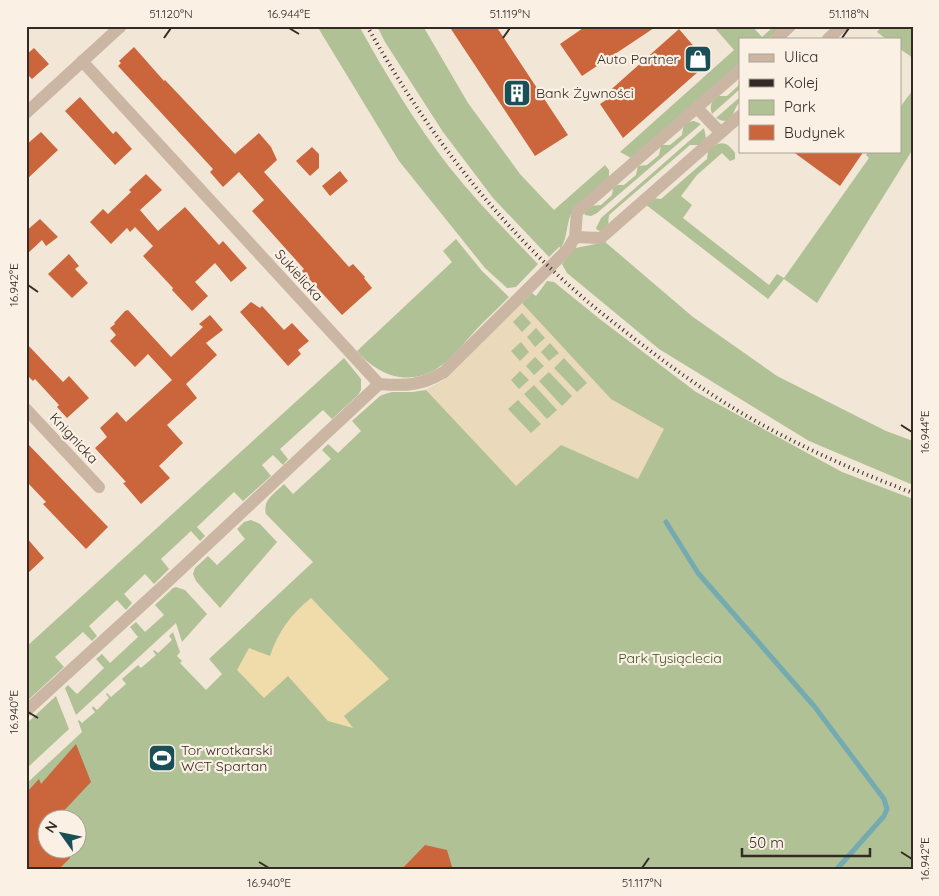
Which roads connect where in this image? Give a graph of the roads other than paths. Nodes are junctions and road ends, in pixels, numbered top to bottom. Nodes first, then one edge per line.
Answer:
1 (121, 26) edge
2 (790, 26) edge
3 (842, 26) edge
4 (777, 38) edge
5 (829, 38) edge
6 (82, 62) junction
7 (739, 71) edge
8 (697, 108) junction
9 (26, 113) edge
10 (739, 117) edge
11 (721, 133) junction
12 (575, 237) junction
13 (379, 384) junction
14 (26, 409) edge
15 (99, 487) dead end
16 (26, 712) edge

1 - 6 street
2 - 4 street
3 - 5 street
6 - 9 street
6 - 13 street, Sukielicka
7 - 8 street
8 - 11 street
8 - 12 street
10 - 11 street
11 - 12 street
12 - 13 street
13 - 16 street
14 - 15 street, Knignicka

